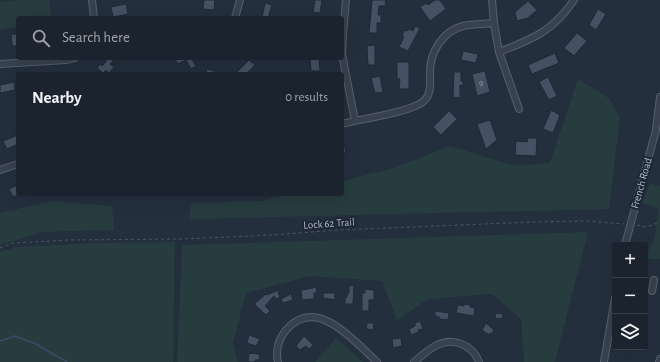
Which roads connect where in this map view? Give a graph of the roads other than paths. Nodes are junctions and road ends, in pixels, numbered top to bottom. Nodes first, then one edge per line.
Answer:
1 (92, 0) edge
2 (240, 0) edge
3 (346, 0) edge
4 (492, 0) edge
5 (574, 0) edge
6 (94, 16) edge
7 (236, 16) edge
8 (344, 23) edge
9 (494, 24) junction
10 (499, 52) junction
11 (66, 60) edge
12 (343, 60) edge
13 (0, 64) edge
14 (660, 97) edge
15 (519, 109) dead end
16 (355, 120) junction
17 (344, 123) edge
18 (16, 165) edge
19 (0, 170) edge
20 (626, 242) edge
21 (648, 284) edge
22 (653, 285) dead end
23 (612, 314) edge
24 (278, 362) edge
25 (377, 362) edge
26 (414, 362) edge
27 (479, 362) edge
28 (604, 362) edge

1 - 6 street
2 - 7 street
3 - 8 street
4 - 9 street
5 - 10 street
9 - 10 street
9 - 16 street
10 - 15 street
11 - 13 street
12 - 16 street
14 - 20 street, French Road
16 - 17 street
18 - 19 street
21 - 22 street
23 - 28 street
24 - 25 street
26 - 27 street

